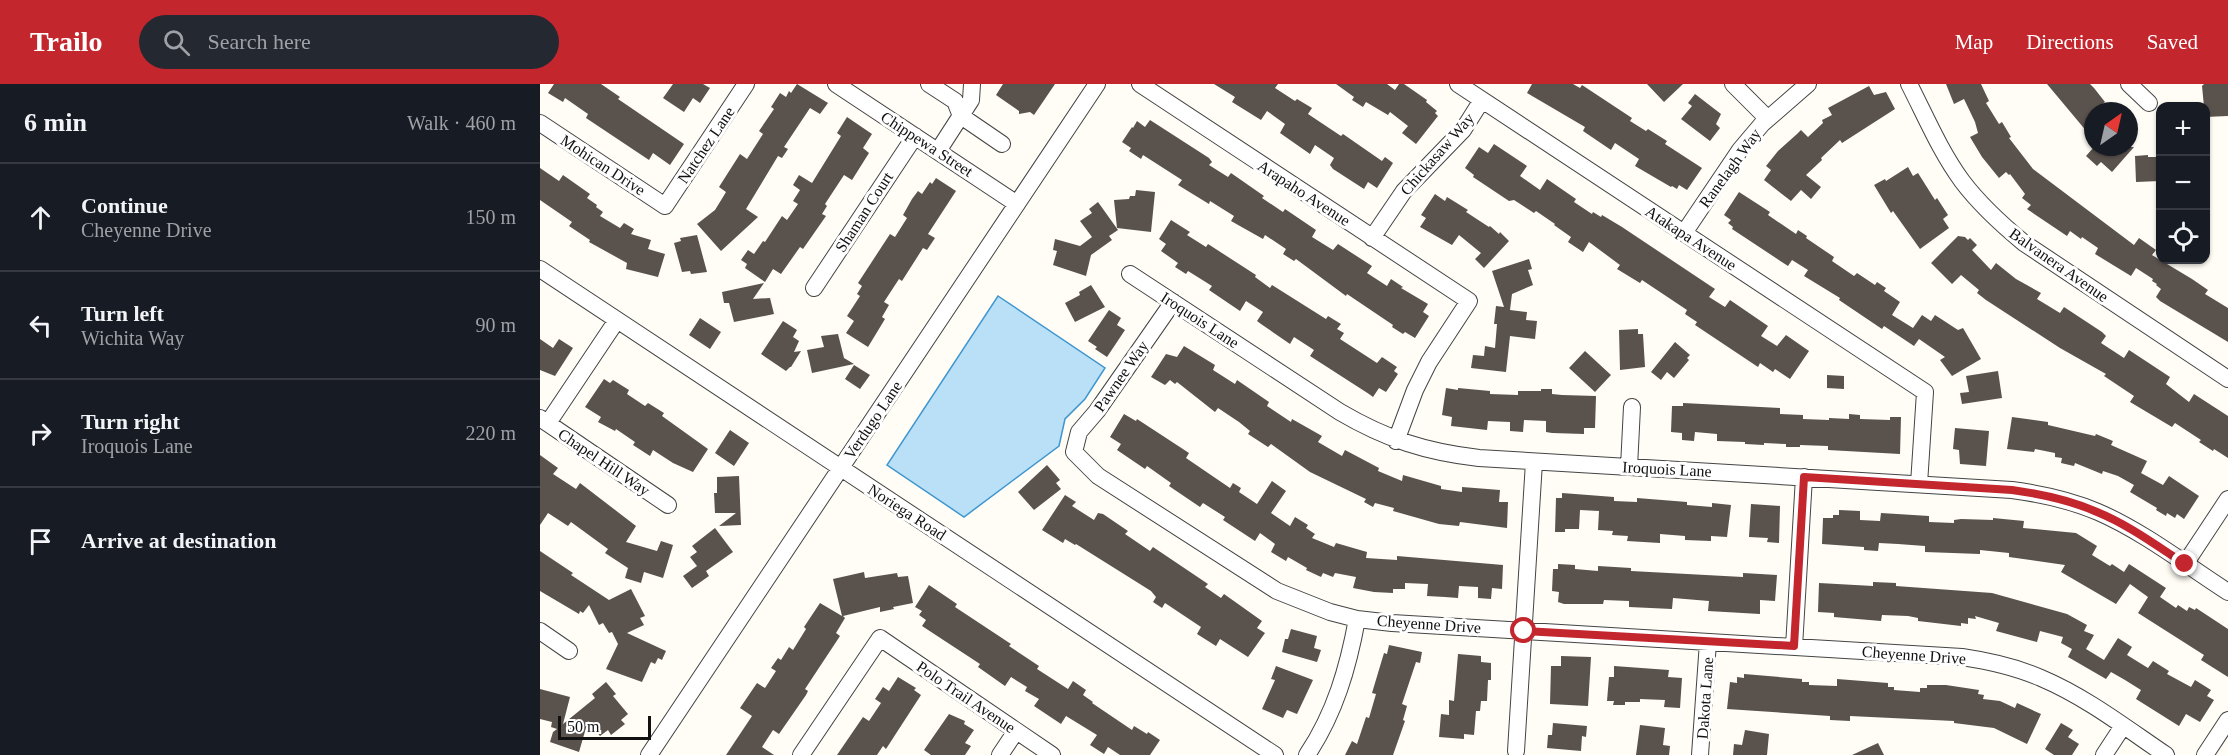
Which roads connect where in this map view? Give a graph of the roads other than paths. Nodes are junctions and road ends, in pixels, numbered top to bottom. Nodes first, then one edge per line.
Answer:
1 (746, 84) edge
2 (836, 84) edge
3 (929, 84) edge
4 (972, 84) edge
5 (1097, 84) edge
6 (1140, 84) edge
7 (1458, 84) edge
8 (1734, 84) edge
9 (1808, 84) edge
10 (1909, 84) edge
11 (2129, 84) edge
12 (1482, 100) junction
13 (2149, 103) dead end
14 (961, 116) junction
15 (1767, 118) junction
16 (540, 123) edge
17 (915, 136) junction
18 (1002, 144) dead end
19 (938, 151) junction
20 (1017, 204) junction
21 (665, 206) joint
22 (1684, 233) junction
23 (1372, 238) junction
24 (540, 269) edge
25 (1130, 274) dead end
26 (814, 288) dead end
27 (1173, 302) junction
28 (617, 320) junction
29 (2228, 379) edge
30 (1632, 407) dead end
31 (544, 421) edge
32 (1396, 441) junction
33 (1074, 452) joint
34 (1534, 462) junction
35 (1629, 467) junction
36 (841, 468) junction
37 (1804, 477) junction
38 (1920, 484) junction
39 (2228, 499) edge
40 (668, 505) dead end
41 (2185, 564) junction
42 (2228, 592) edge
43 (1357, 619) junction
44 (1524, 631) junction
45 (540, 632) edge
46 (1708, 642) junction
47 (1794, 646) junction
48 (569, 651) dead end
49 (2228, 720) edge
50 (2123, 726) junction
51 (1016, 731) junction
52 (1515, 751) dead end
53 (649, 755) edge
54 (801, 755) edge
55 (1000, 755) edge
56 (1053, 755) edge
57 (1275, 755) edge
58 (1307, 755) edge
59 (1700, 755) edge
60 (2104, 755) edge
61 (2166, 755) edge
62 (2205, 755) edge

1 - 21 street, Natchez Lane
2 - 17 street, Chippewa Street
3 - 14 street
4 - 14 street
5 - 20 street, Verdugo Lane
6 - 23 street, Arapaho Avenue
7 - 12 street, Atakapa Avenue
8 - 15 street
9 - 15 street, Ranelagh Way
10 - 29 street, Balvanera Avenue
11 - 13 street
12 - 22 street, Atakapa Avenue
12 - 23 street, Chickasaw Way
14 - 18 street
14 - 19 street
15 - 22 street, Ranelagh Way
16 - 21 street, Mohican Drive
17 - 19 street, Chippewa Street
17 - 26 street, Shaman Court
19 - 20 street, Chippewa Street
20 - 36 street, Verdugo Lane
22 - 38 street, Atakapa Avenue
23 - 32 street, Arapaho Avenue
24 - 28 street, Noriega Road
25 - 27 street, Iroquois Lane
27 - 32 street, Iroquois Lane
27 - 33 street, Pawnee Way
28 - 31 street
28 - 36 street, Noriega Road
30 - 35 street
31 - 40 street, Chapel Hill Way
32 - 34 street, Iroquois Lane
33 - 43 street, Cheyenne Drive
34 - 35 street, Iroquois Lane
34 - 44 street
35 - 37 street, Iroquois Lane
36 - 53 street, Verdugo Lane
36 - 57 street, Noriega Road
37 - 38 street, Iroquois Lane
37 - 47 street
38 - 41 street, Iroquois Lane
39 - 41 street
41 - 42 street, Iroquois Lane
43 - 44 street, Cheyenne Drive
43 - 58 street
44 - 46 street, Cheyenne Drive
44 - 52 street
45 - 48 street
46 - 47 street, Cheyenne Drive
46 - 59 street, Dakota Lane
47 - 50 street, Cheyenne Drive
49 - 62 street
50 - 60 street
50 - 61 street, Cheyenne Drive
51 - 54 street, Polo Trail Avenue
51 - 55 street
51 - 56 street, Polo Trail Avenue

